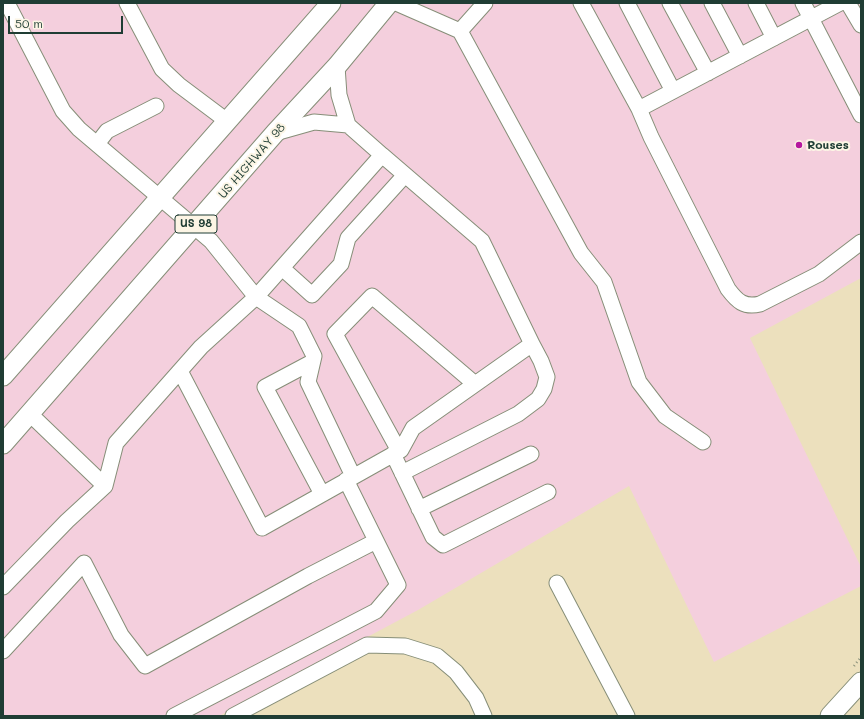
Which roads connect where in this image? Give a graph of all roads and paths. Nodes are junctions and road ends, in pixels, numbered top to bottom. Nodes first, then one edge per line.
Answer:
1 (7, 3) edge
2 (127, 3) edge
3 (330, 3) edge
4 (389, 3) edge
5 (396, 3) edge
6 (485, 3) edge
7 (581, 3) edge
8 (627, 3) edge
9 (670, 3) edge
10 (712, 3) edge
11 (756, 3) edge
12 (803, 3) edge
13 (840, 3) edge
14 (848, 3) edge
15 (811, 18) junction
16 (861, 25) edge
17 (460, 31) junction
18 (774, 38) junction
19 (740, 56) junction
20 (337, 66) junction
21 (708, 73) junction
22 (673, 91) junction
23 (156, 106) dead end
24 (639, 109) junction
25 (861, 115) edge
26 (227, 121) junction
27 (348, 125) junction
28 (275, 133) junction
29 (97, 144) junction
30 (382, 155) junction
31 (405, 174) junction
32 (160, 197) junction
33 (194, 226) junction
34 (861, 242) edge
35 (282, 268) junction
36 (256, 297) junction
37 (532, 344) junction
38 (312, 362) junction
39 (180, 371) junction
40 (3, 376) edge
41 (475, 384) junction
42 (30, 414) junction
43 (703, 442) dead end
44 (3, 444) edge
45 (396, 452) junction
46 (531, 454) dead end
47 (402, 473) junction
48 (350, 478) junction
49 (105, 486) junction
50 (548, 492) dead end
51 (322, 494) junction
52 (419, 509) junction
53 (376, 541) junction
54 (557, 583) dead end
55 (3, 587) edge
56 (3, 651) edge
57 (861, 682) edge
58 (174, 716) edge
59 (233, 716) edge
60 (484, 716) edge
61 (627, 716) edge
62 (830, 716) edge

1 - 29 street
2 - 26 street
3 - 26 main road
4 - 20 main road, US HIGHWAY 98 / US 98
5 - 17 street
6 - 17 street
7 - 24 street
8 - 22 street
9 - 21 street
10 - 19 street
11 - 18 street
12 - 15 street
13 - 15 street
14 - 16 street
15 - 18 street
15 - 25 street
17 - 43 street
18 - 19 street
19 - 21 street
20 - 27 street
20 - 28 main road, US HIGHWAY 98 / US 98
21 - 22 street
22 - 24 street
23 - 29 street
24 - 34 street
26 - 32 main road
27 - 28 street
27 - 30 street
28 - 33 main road, US HIGHWAY 98 / US 98
29 - 32 street
30 - 31 street
30 - 35 street
31 - 35 street
31 - 37 street
32 - 33 street
32 - 40 main road
33 - 36 street
33 - 42 main road, US HIGHWAY 98 / US 98
35 - 36 street
36 - 38 street
36 - 39 street
37 - 41 street
37 - 47 street
38 - 48 street
38 - 51 street
39 - 49 street
39 - 51 street
41 - 45 street
41 - 45 street
42 - 44 main road, US HIGHWAY 98 / US 98
42 - 49 street
45 - 47 street
45 - 48 street
46 - 52 street
47 - 52 street
48 - 51 street
48 - 53 street
49 - 55 street
50 - 52 street
53 - 56 street
53 - 58 street
54 - 61 street
57 - 62 main road
59 - 60 street

